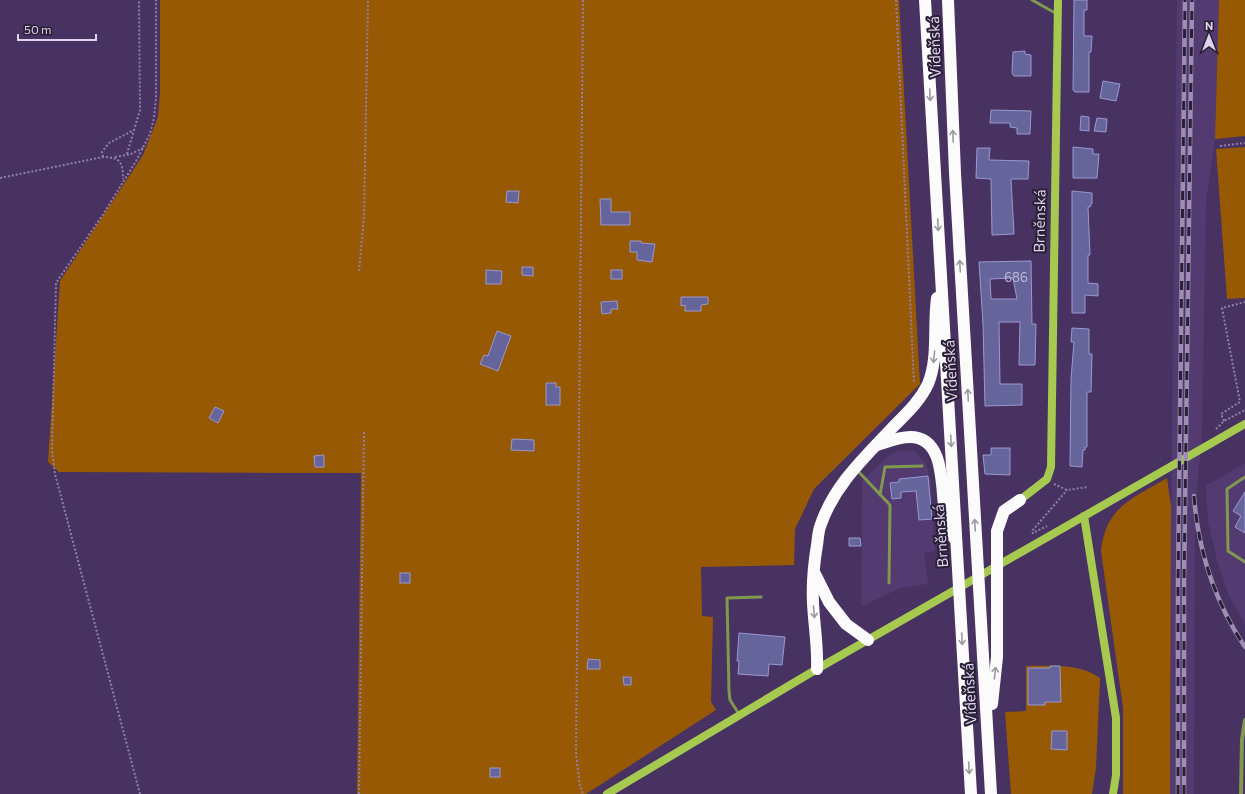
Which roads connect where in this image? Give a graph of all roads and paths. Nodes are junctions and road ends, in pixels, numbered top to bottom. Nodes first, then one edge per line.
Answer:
1 (139, 0) edge
2 (156, 0) edge
3 (368, 0) edge
4 (583, 0) edge
5 (896, 0) edge
6 (925, 0) edge
7 (948, 0) edge
8 (1032, 0) edge
9 (1058, 0) edge
10 (1058, 15) junction
11 (134, 130) junction
12 (1245, 143) edge
13 (1220, 146) dead end
14 (144, 147) junction
15 (127, 154) junction
16 (103, 156) junction
17 (114, 157) junction
18 (0, 178) edge
19 (123, 180) junction
20 (359, 270) dead end
21 (941, 277) junction
22 (1245, 302) edge
23 (914, 383) dead end
24 (1245, 410) edge
25 (1224, 421) junction
26 (1245, 424) edge
27 (364, 432) dead end
28 (1214, 432) dead end
29 (876, 446) junction
30 (922, 466) dead end
31 (855, 467) junction
32 (1245, 477) edge
33 (1047, 479) junction
34 (1088, 487) dead end
35 (1067, 490) junction
36 (880, 495) junction
37 (1020, 500) joint
38 (1084, 516) junction
39 (1033, 534) dead end
40 (957, 544) junction
41 (1245, 562) edge
42 (814, 573) junction
43 (889, 583) dead end
44 (761, 597) dead end
45 (868, 640) junction
46 (817, 669) junction
47 (740, 714) junction
48 (1245, 720) edge
49 (988, 739) junction
50 (140, 794) edge
51 (359, 794) edge
52 (583, 794) edge
53 (607, 794) edge
54 (971, 794) edge
55 (991, 794) edge
56 (1000, 794) edge
57 (1113, 794) edge
58 (1241, 794) edge

1 - 11 path
2 - 14 path
3 - 20 path
4 - 52 path
5 - 23 path
6 -> 21 highway, Vídeňská
49 -> 7 highway, Vídeňská
8 - 10 lane
9 - 10 main road, Brněnská
10 - 33 main road, Brněnská
11 - 15 path
11 - 16 path
12 - 13 path
14 - 15 path
14 - 19 path
15 - 17 path
16 - 17 path
16 - 18 path
17 - 19 path
19 - 50 path
21 -> 29 highway
21 -> 40 highway, Brněnská
22 - 25 path
24 - 25 path
25 - 28 path
26 - 38 main road
27 - 51 path
29 - 31 highway
29 - 40 highway
30 - 36 lane
31 - 36 lane
31 - 42 highway
32 - 41 lane
33 - 35 path
33 - 37 main road
34 - 35 path
35 - 39 path
36 - 43 lane
49 -> 37 highway
38 - 45 main road
38 - 57 main road
40 -> 54 highway, Brněnská
42 - 45 highway
42 -> 46 highway
44 - 47 lane
45 - 46 main road
46 - 47 main road
47 - 53 main road
48 - 58 street
49 - 55 highway
49 - 56 highway

